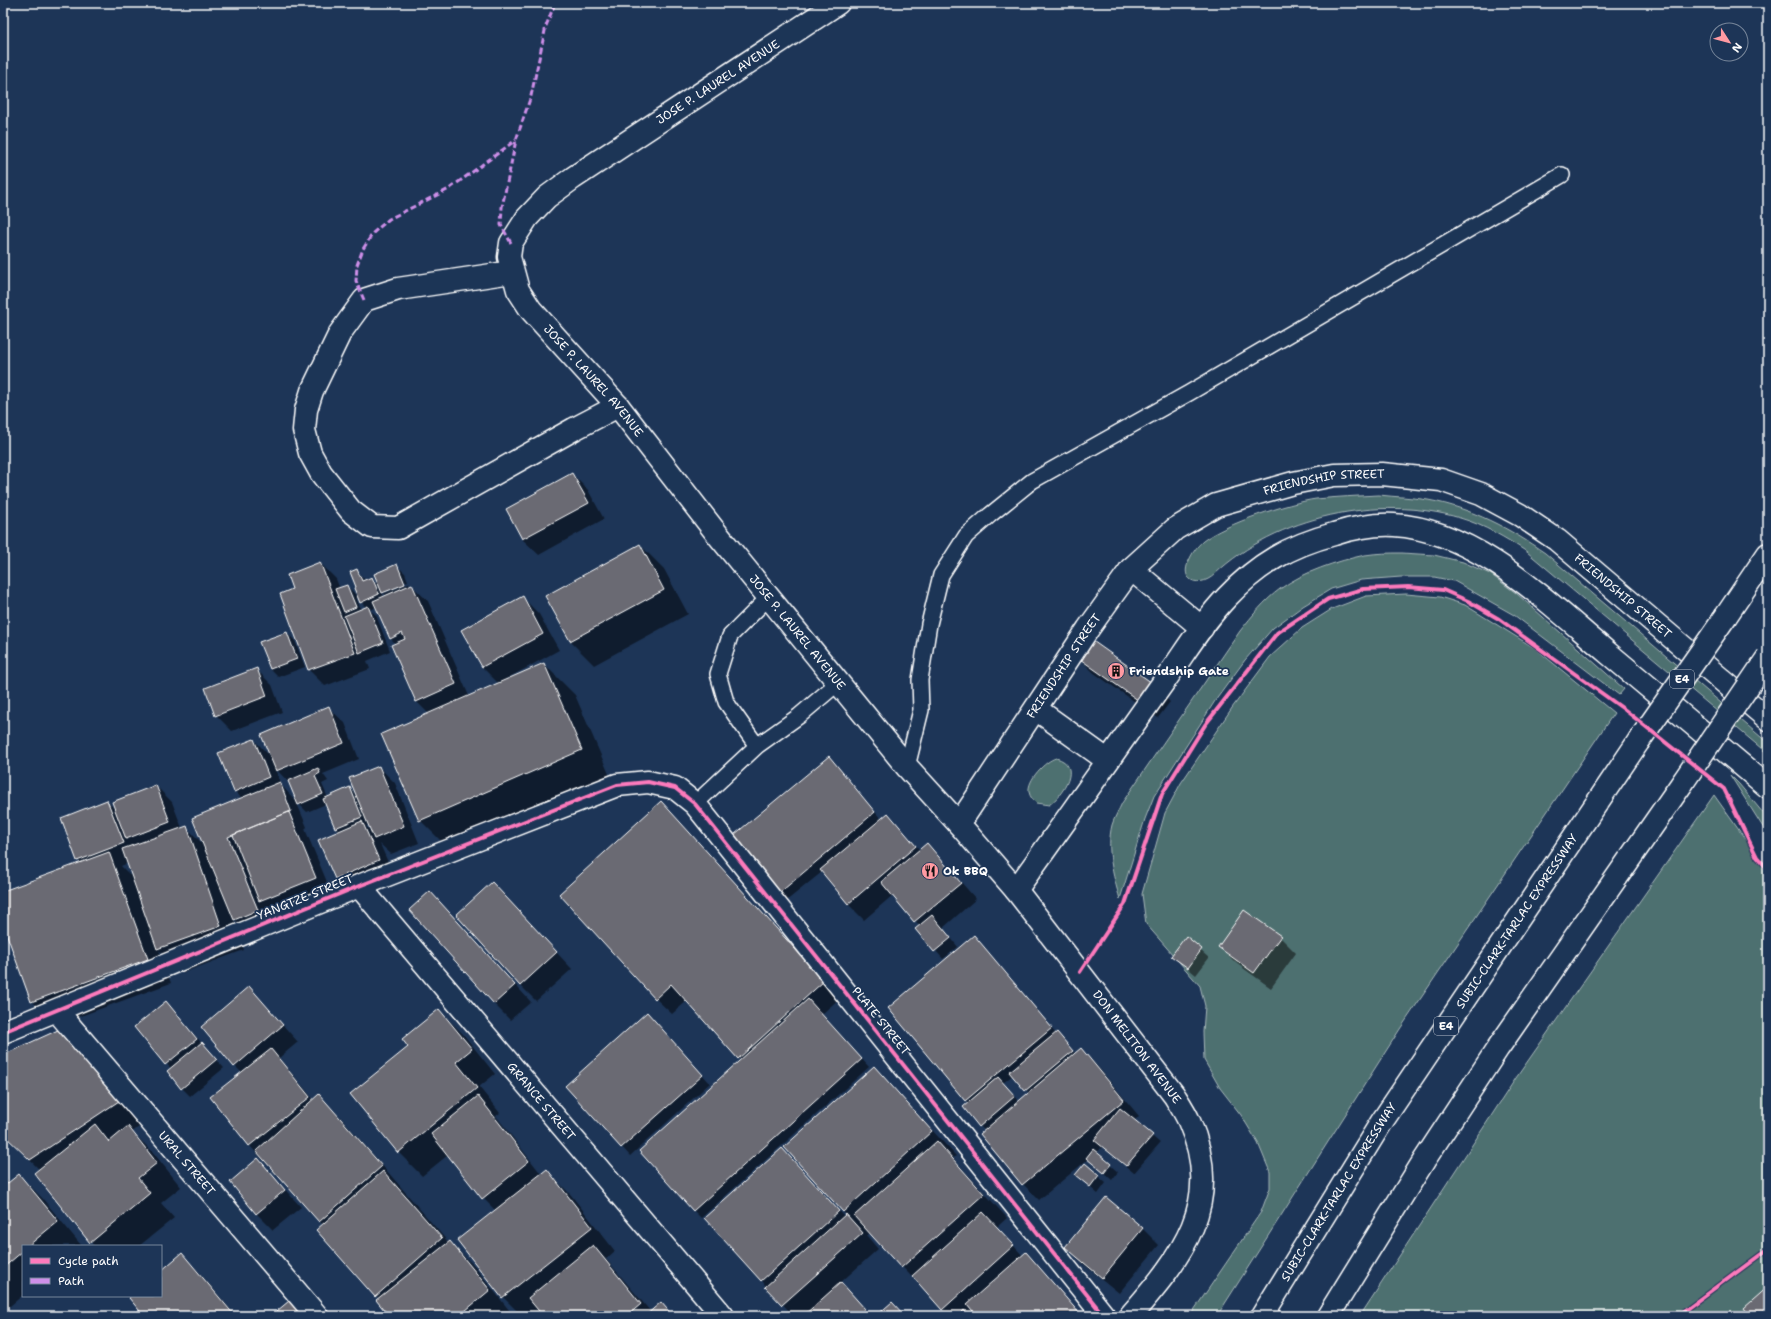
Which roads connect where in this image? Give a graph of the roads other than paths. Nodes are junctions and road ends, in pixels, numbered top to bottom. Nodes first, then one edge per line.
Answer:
1 (838, 3) edge
2 (1562, 175) dead end
3 (512, 272) junction
4 (618, 406) junction
5 (1768, 554) edge
6 (1131, 569) junction
7 (770, 597) junction
8 (1202, 628) junction
9 (1768, 657) edge
10 (839, 682) junction
11 (1036, 710) junction
12 (1768, 719) edge
13 (757, 746) junction
14 (1108, 760) junction
15 (907, 767) junction
16 (617, 785) joint
17 (1768, 787) edge
18 (695, 804) junction
19 (959, 824) junction
20 (359, 886) junction
21 (1016, 890) junction
22 (56, 1011) junction
23 (3, 1032) edge
24 (317, 1316) edge
25 (723, 1316) edge
26 (1104, 1316) edge
27 (1130, 1316) edge
28 (1262, 1316) edge
29 (1328, 1316) edge

1 - 3 main road, JOSE P. LAUREL AVENUE
2 - 15 lane
3 - 4 main road, JOSE P. LAUREL AVENUE
3 - 4 main road
4 - 7 main road, JOSE P. LAUREL AVENUE
5 - 28 main road, SUBIC-CLARK-TARLAC EXPRESSWAY / E4, bridge
6 - 8 main road
6 - 11 main road, FRIENDSHIP STREET
6 - 12 main road, FRIENDSHIP STREET
7 - 10 main road, JOSE P. LAUREL AVENUE
7 - 13 lane
8 - 14 main road
8 - 17 main road
9 - 29 main road, bridge
10 - 13 lane
10 - 15 main road, JOSE P. LAUREL AVENUE
11 - 14 main road
11 - 19 main road, FRIENDSHIP STREET
13 - 18 lane
14 - 21 main road
15 - 19 main road, JOSE P. LAUREL AVENUE
16 - 18 main road, PLATE STREET
16 - 20 main road, YANGTZE STREET
18 - 26 main road, PLATE STREET
19 - 21 main road, DON MELITON AVENUE
20 - 22 main road, YANGTZE STREET
20 - 25 main road, GRANCE STREET
21 - 27 main road, DON MELITON AVENUE
22 - 23 main road, YANGTZE STREET
22 - 24 main road, URAL STREET

